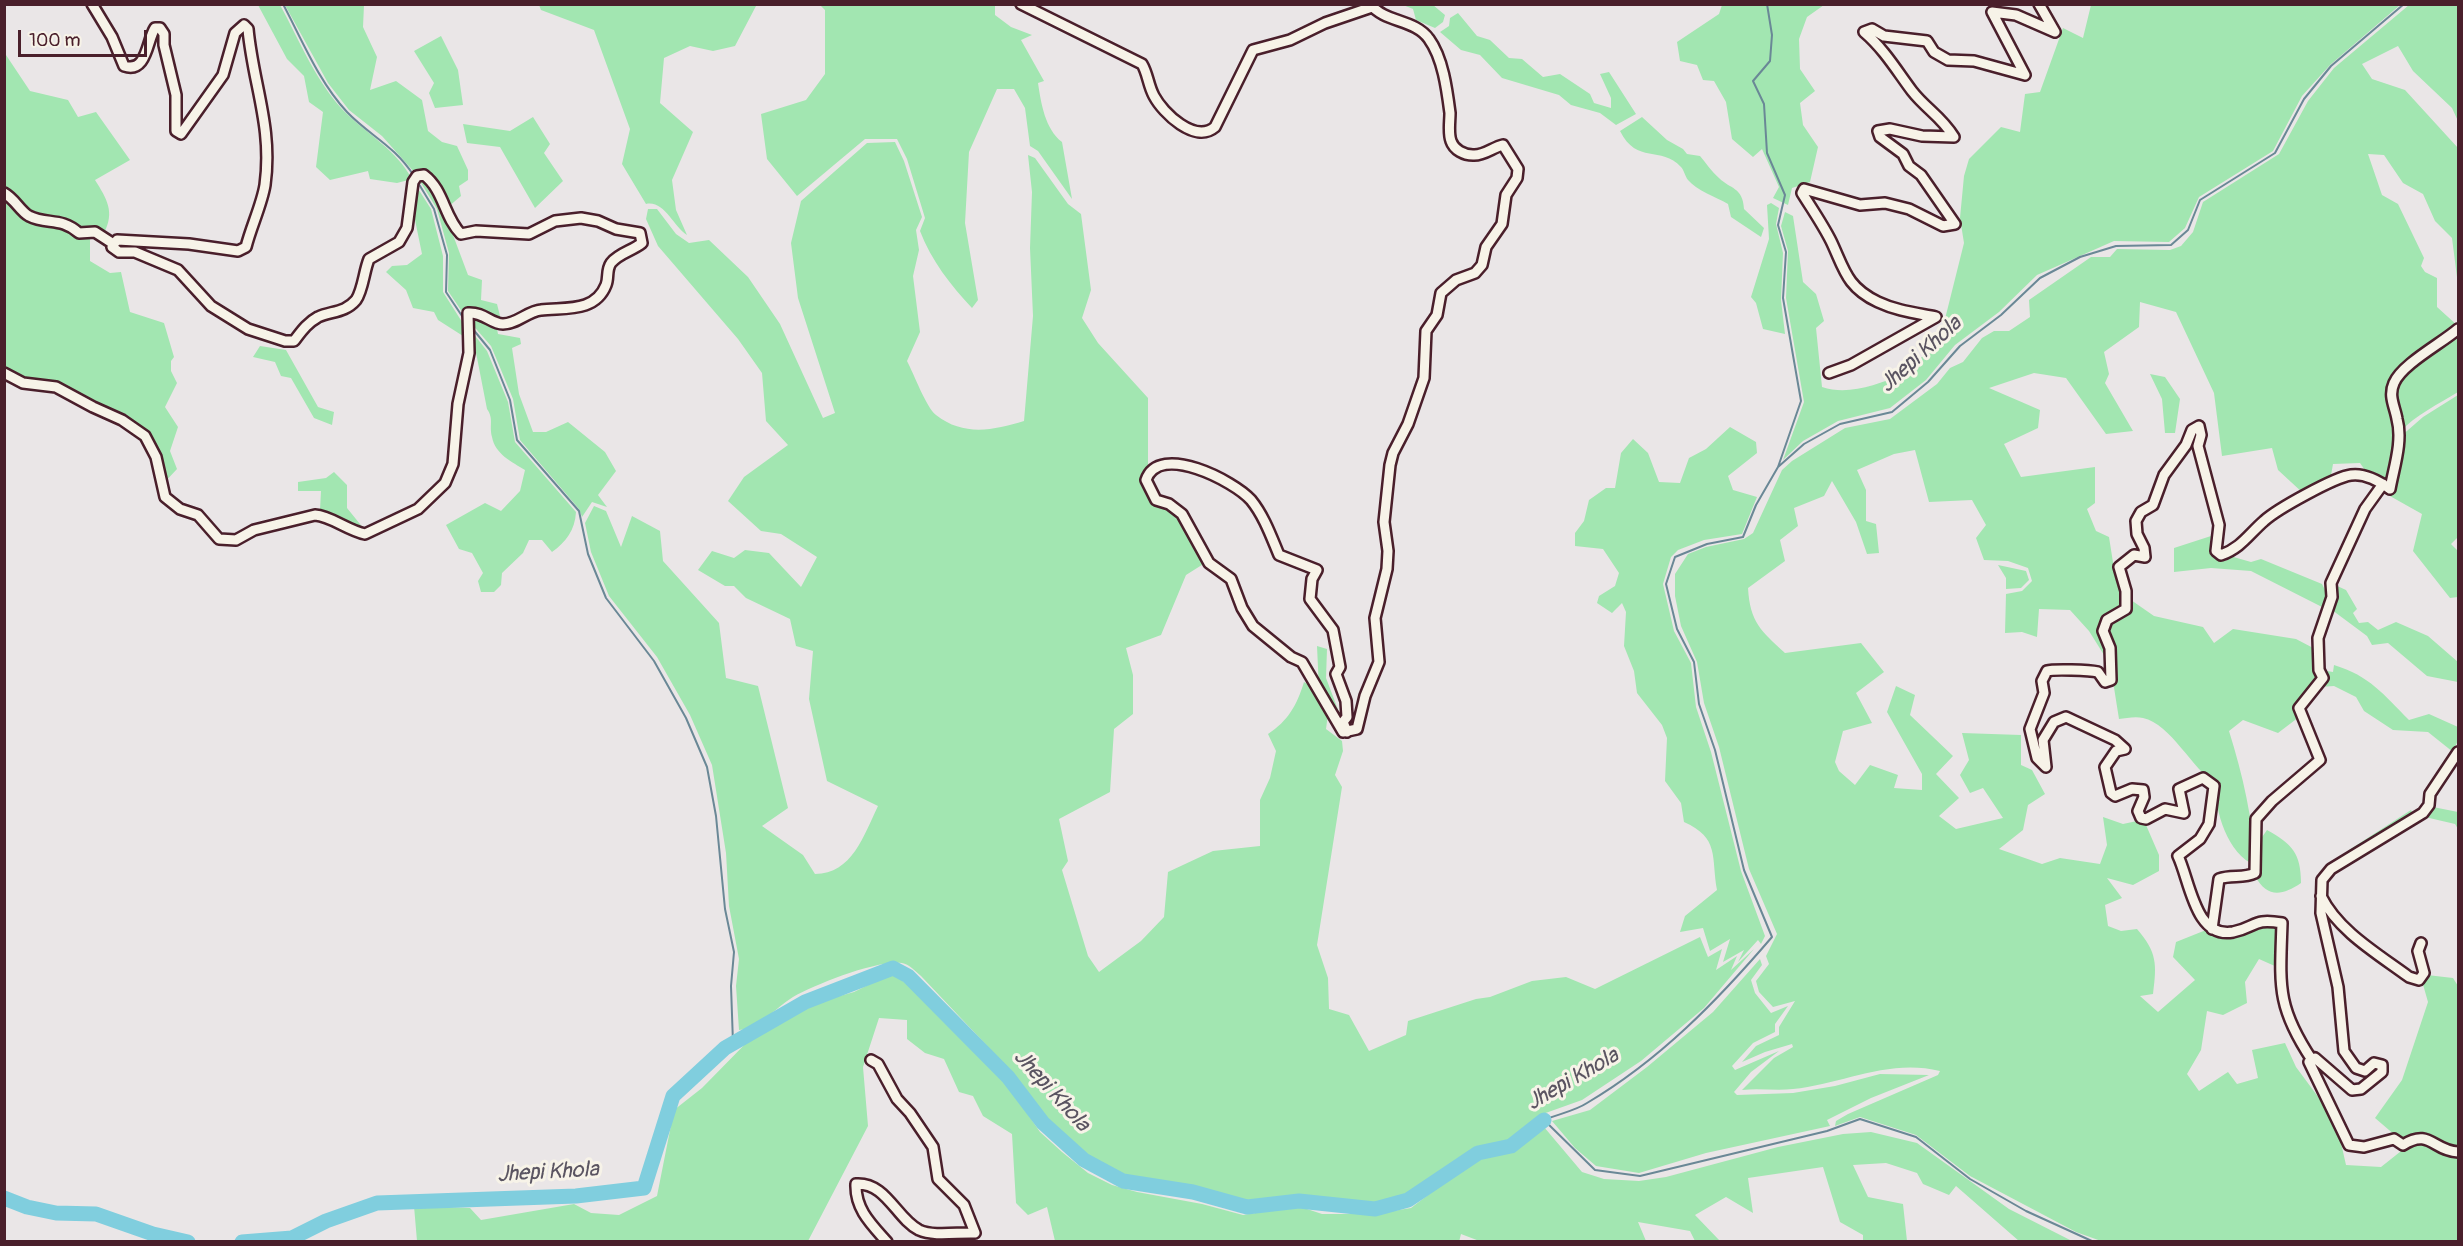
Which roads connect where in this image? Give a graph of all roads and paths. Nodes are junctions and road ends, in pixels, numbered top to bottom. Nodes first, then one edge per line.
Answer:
1 (92, 4) edge
2 (1021, 4) edge
3 (2039, 4) edge
4 (1371, 6) edge
5 (4, 193) edge
6 (112, 243) junction
7 (2458, 329) edge
8 (4, 373) edge
9 (1829, 373) dead end
10 (2383, 484) junction
11 (1347, 732) junction
12 (2458, 752) edge
13 (2320, 894) junction
14 (2212, 929) junction
15 (2421, 943) dead end
16 (871, 1060) dead end
17 (2312, 1060) junction
18 (2458, 1152) edge
19 (887, 1242) edge

1 - 6 street
2 - 4 street
3 - 9 street
4 - 11 street
5 - 6 street
6 - 8 street
7 - 10 street
10 - 14 street
10 - 14 street
11 - 11 street
12 - 13 street
13 - 15 street
13 - 17 street
14 - 17 street
16 - 19 street
17 - 18 street

